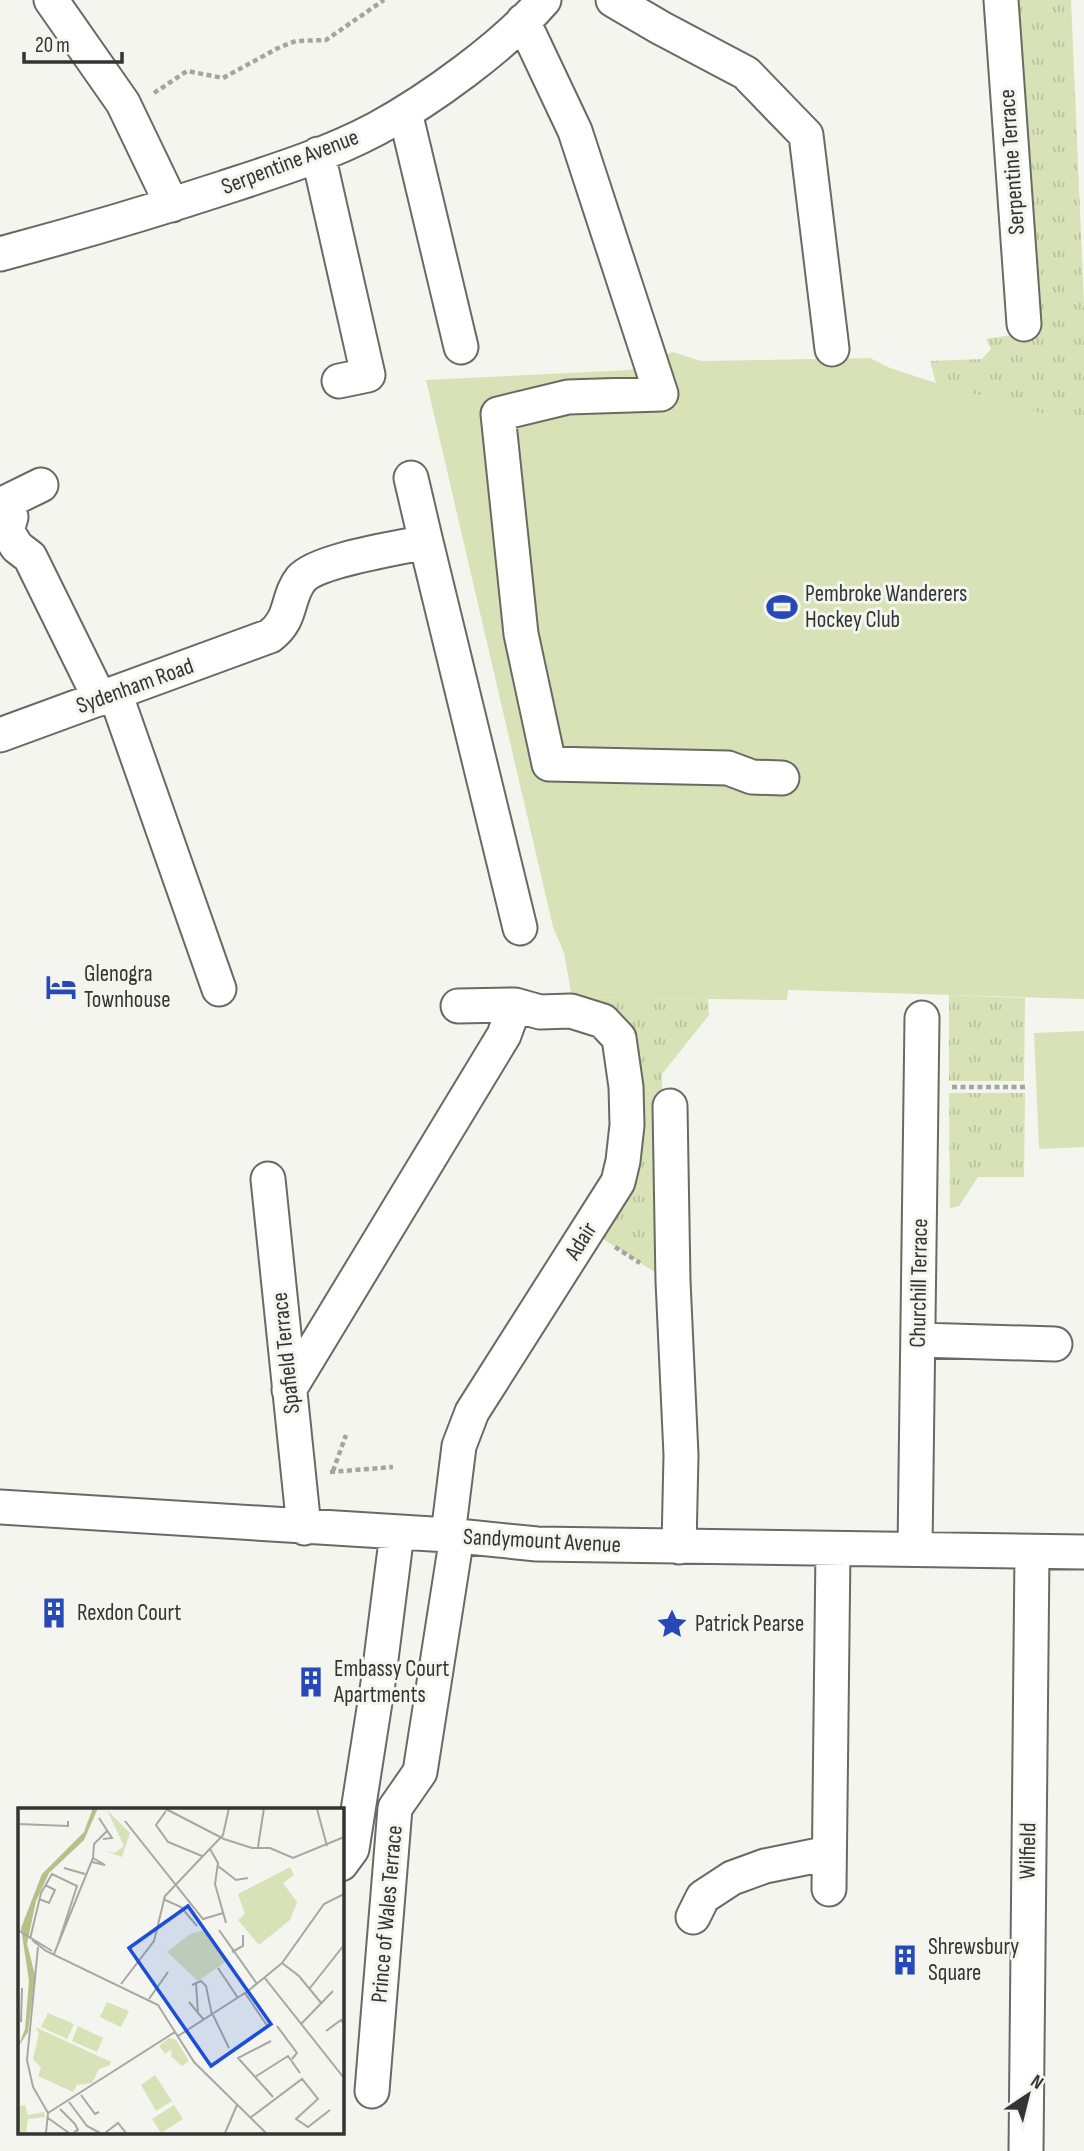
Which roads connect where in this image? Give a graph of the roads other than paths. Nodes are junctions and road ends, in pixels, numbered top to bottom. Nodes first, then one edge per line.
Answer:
1 (51, 0) edge
2 (613, 0) edge
3 (1001, 0) edge
4 (533, 10) edge
5 (405, 112) junction
6 (318, 154) junction
7 (172, 205) junction
8 (0, 254) edge
9 (1024, 324) dead end
10 (461, 347) dead end
11 (832, 349) dead end
12 (339, 381) dead end
13 (411, 478) dead end
14 (41, 485) dead end
15 (2, 504) edge
16 (426, 542) junction
17 (108, 696) junction
18 (0, 735) edge
19 (782, 778) dead end
20 (520, 928) dead end
21 (219, 989) dead end
22 (515, 1005) junction
23 (458, 1006) dead end
24 (922, 1018) dead end
25 (670, 1107) dead end
26 (268, 1179) dead end
27 (919, 1340) junction
28 (1055, 1343) dead end
29 (289, 1390) junction
30 (0, 1507) edge
31 (304, 1528) junction
32 (397, 1534) junction
33 (452, 1536) junction
34 (679, 1547) junction
35 (833, 1549) junction
36 (915, 1549) junction
37 (1032, 1552) junction
38 (1084, 1552) edge
39 (829, 1853) junction
40 (343, 1861) edge
41 (829, 1889) dead end
42 (693, 1917) dead end
43 (372, 2091) dead end
44 (1026, 2151) edge

1 - 7 street
2 - 11 street
3 - 9 street, Serpentine Terrace
4 - 5 street, Serpentine Avenue
4 - 19 street
5 - 6 street, Serpentine Avenue
5 - 10 street
6 - 7 street, Serpentine Avenue
6 - 12 street
7 - 8 street, Serpentine Avenue
13 - 16 street
14 - 15 street
15 - 17 street
16 - 17 street, Sydenham Road
16 - 20 street
17 - 18 street, Sydenham Road
17 - 21 street
22 - 23 street, Adair
22 - 29 street
22 - 33 street, Adair
24 - 27 street, Churchill Terrace
25 - 34 street
26 - 29 street, Spafield Terrace
27 - 28 street
27 - 36 street, Churchill Terrace
29 - 31 street, Spafield Terrace
30 - 31 street, Sandymount Avenue
31 - 32 street, Sandymount Avenue
32 - 33 street, Sandymount Avenue
32 - 40 street
33 - 34 street, Sandymount Avenue
33 - 43 street, Prince of Wales Terrace
34 - 35 street, Sandymount Avenue
35 - 36 street, Sandymount Avenue
35 - 39 street
36 - 37 street, Sandymount Avenue
37 - 38 street, Sandymount Avenue
37 - 44 street, Wilfield
39 - 41 street
39 - 42 street

